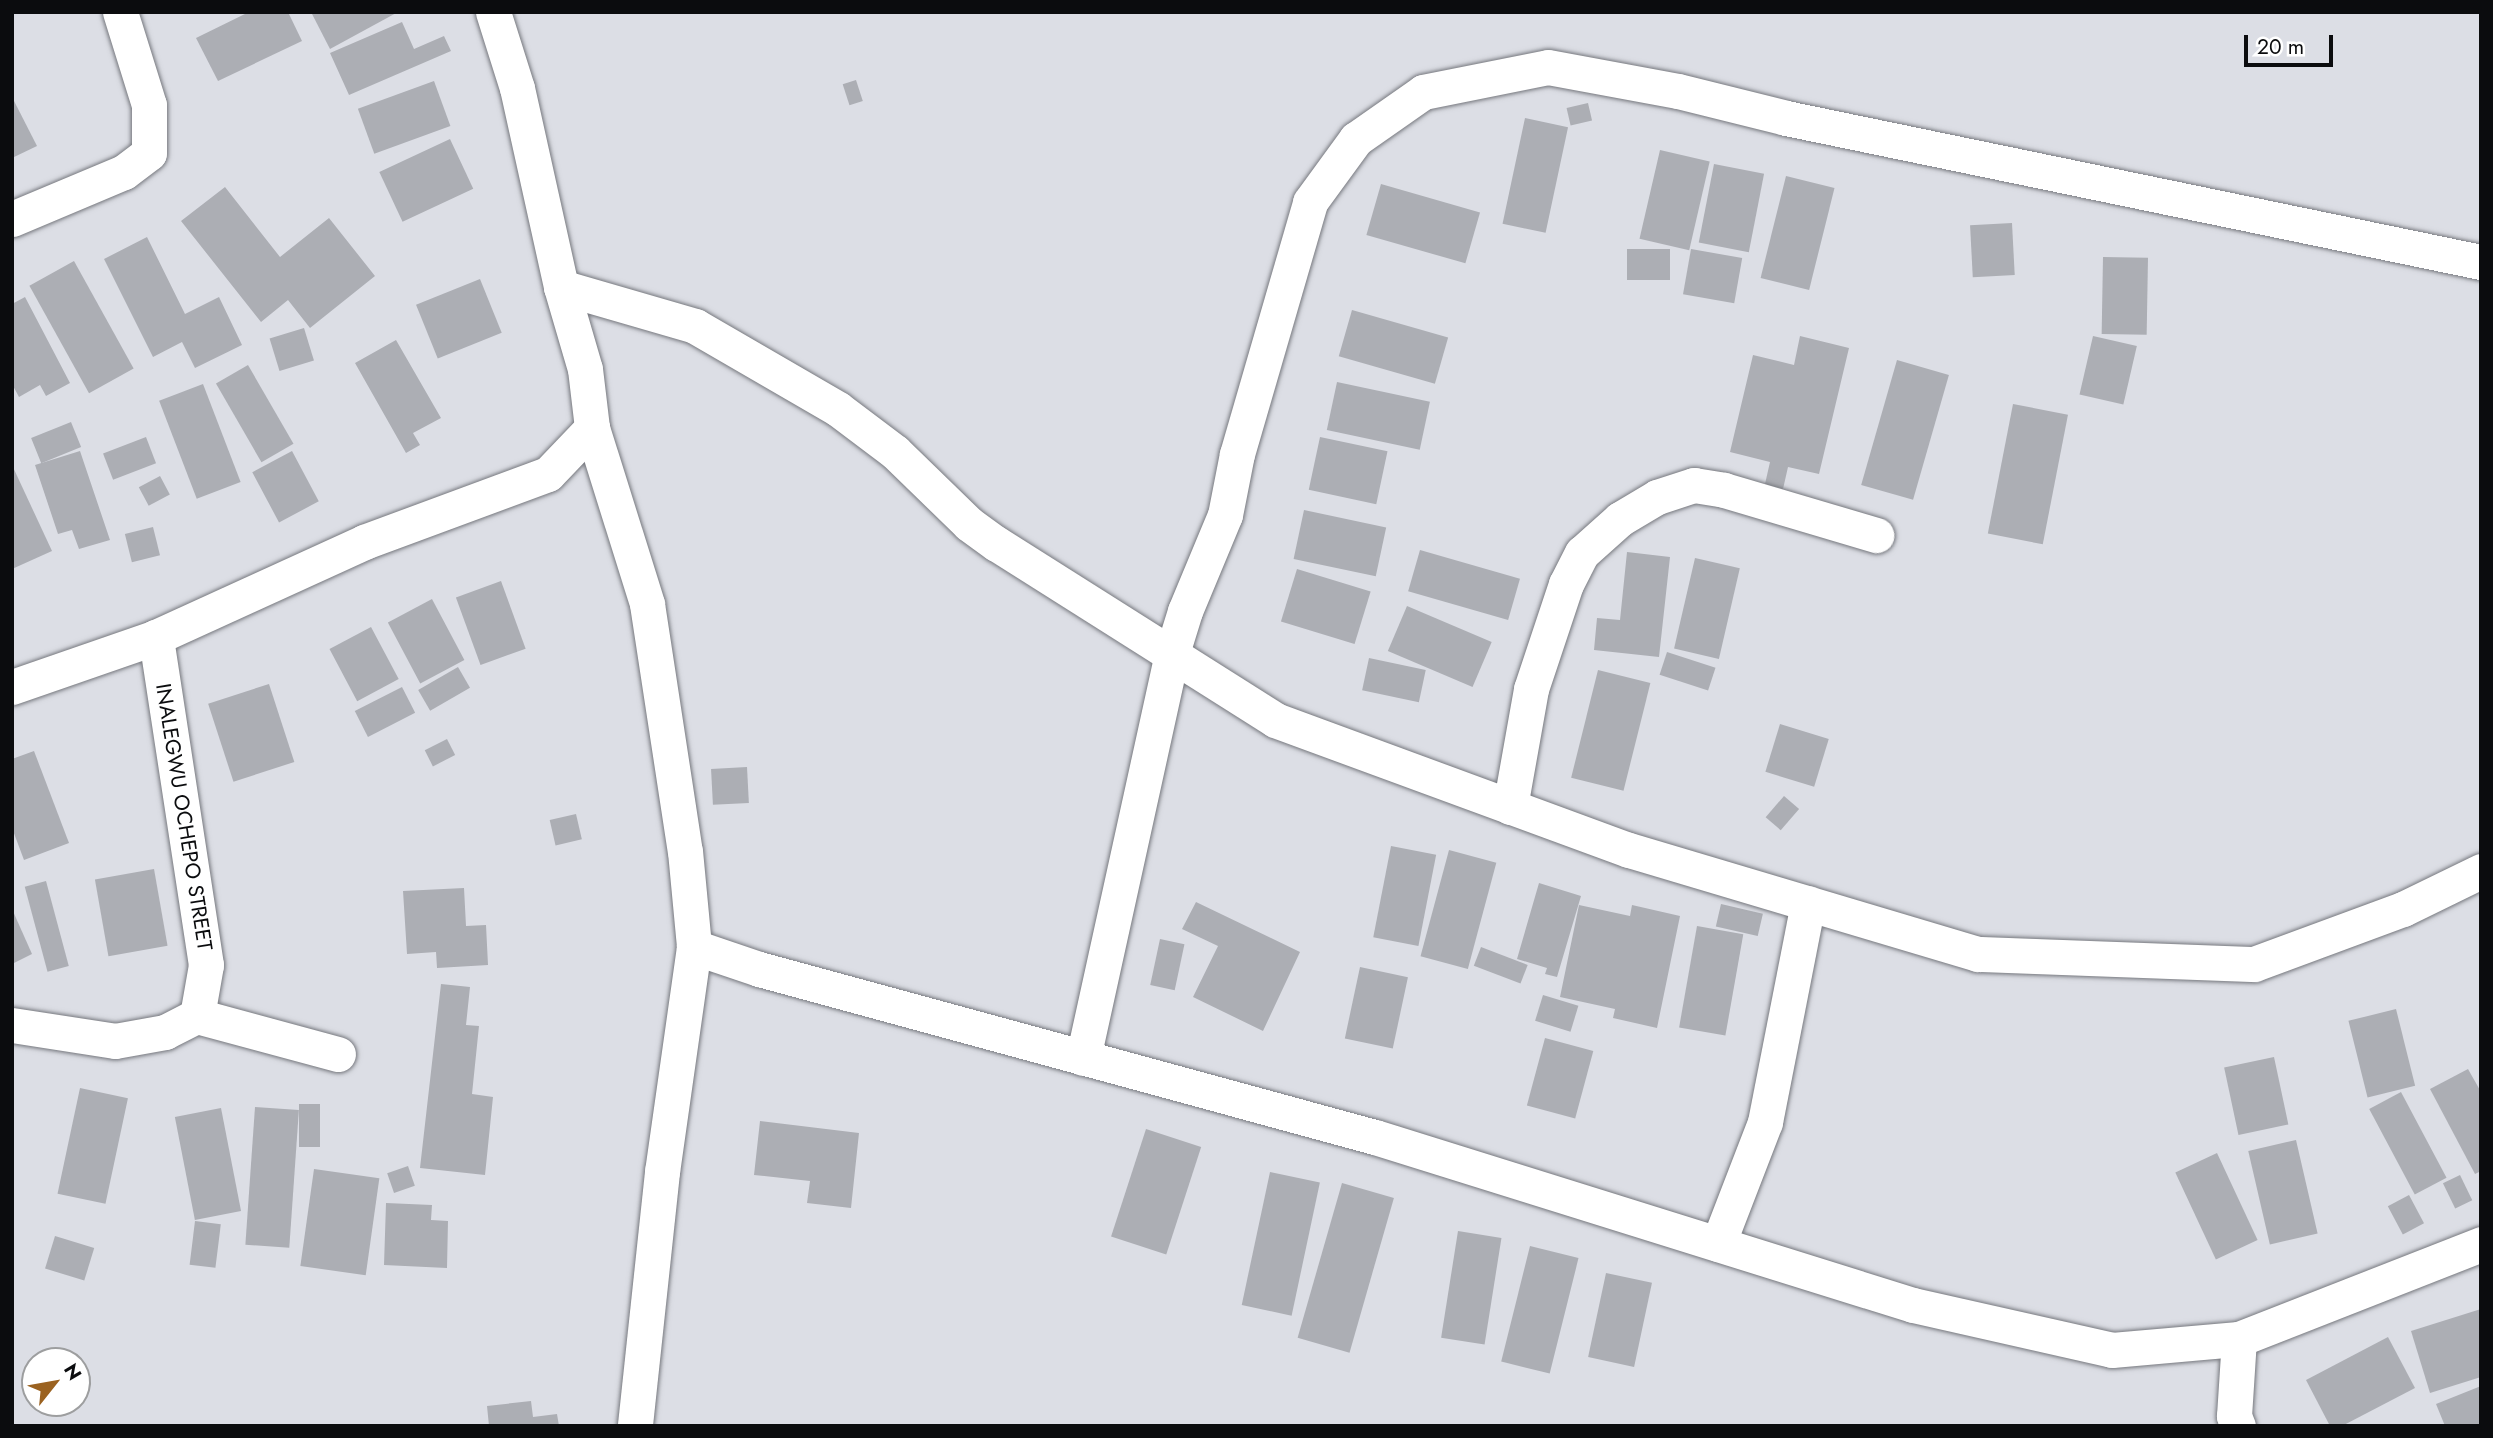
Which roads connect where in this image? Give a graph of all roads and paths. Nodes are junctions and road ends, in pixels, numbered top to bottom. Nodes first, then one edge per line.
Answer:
1 (120, 12) edge
2 (493, 12) edge
3 (12, 219) edge
4 (2481, 262) edge
5 (561, 287) junction
6 (592, 428) junction
7 (1876, 535) dead end
8 (156, 637) junction
9 (1172, 653) junction
10 (12, 687) edge
11 (1510, 807) junction
12 (2481, 871) edge
13 (1808, 903) junction
14 (694, 947) junction
15 (197, 1016) junction
16 (12, 1025) edge
17 (338, 1054) dead end
18 (1083, 1058) junction
19 (1718, 1244) junction
20 (2481, 1244) edge
21 (2239, 1339) junction
22 (635, 1426) edge
23 (2238, 1426) edge

1 - 3 street
2 - 5 street
4 - 9 street
5 - 6 street
5 - 9 street
6 - 8 street
6 - 14 street
7 - 11 street
8 - 10 street
8 - 15 street, INALEGWU OCHEPO STREET
9 - 11 street
9 - 18 street
11 - 13 street
12 - 13 street
13 - 19 street
14 - 18 street
14 - 22 street
15 - 16 street
15 - 17 street
18 - 19 street
19 - 21 street
20 - 21 street
21 - 23 street

